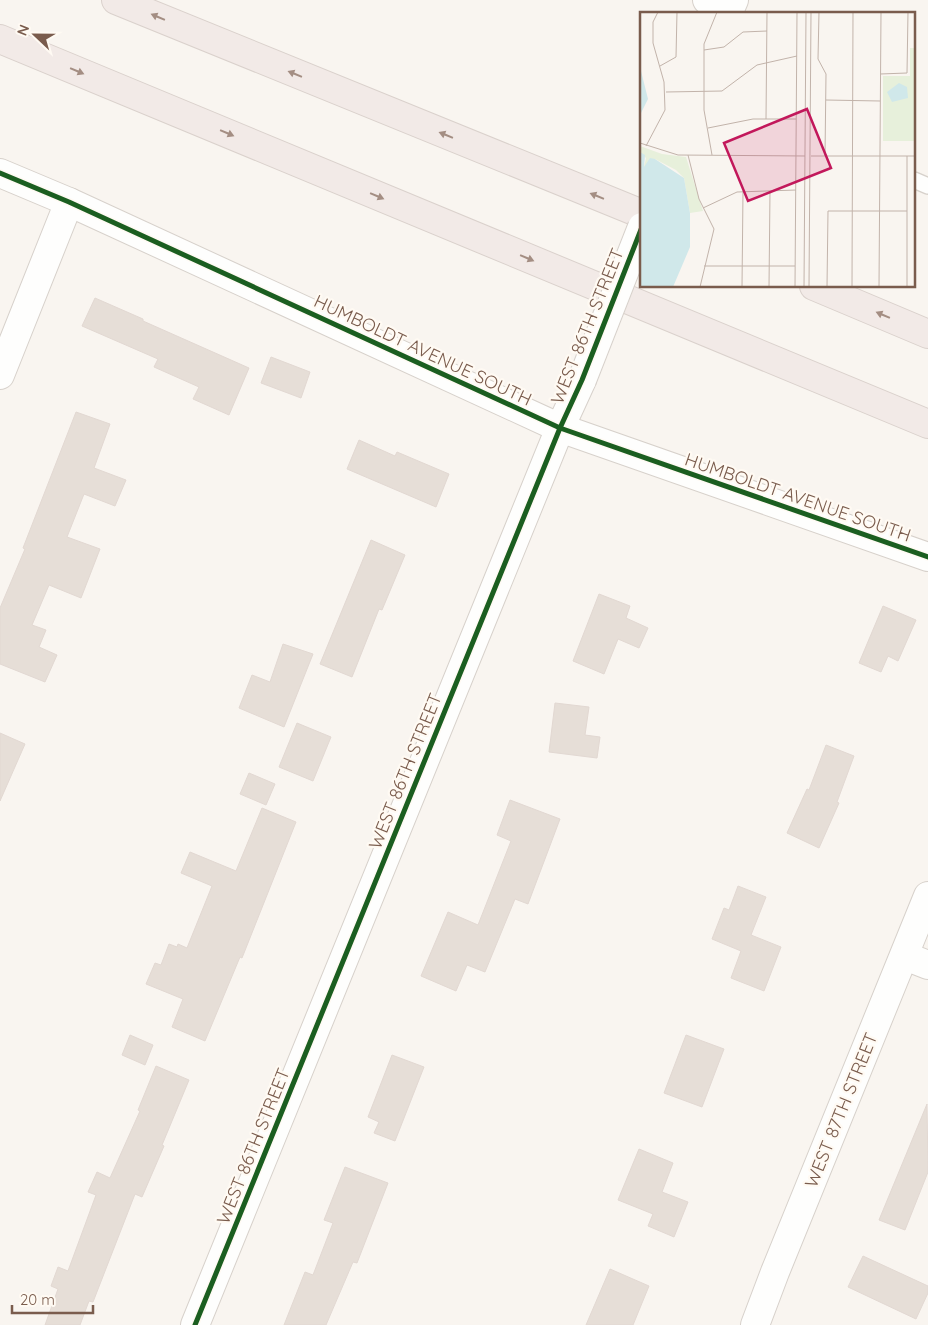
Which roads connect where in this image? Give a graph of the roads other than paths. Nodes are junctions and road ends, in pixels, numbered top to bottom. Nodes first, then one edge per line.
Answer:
1 (116, 0) edge
2 (0, 39) edge
3 (0, 173) edge
4 (916, 181) edge
5 (928, 186) edge
6 (69, 202) junction
7 (640, 213) edge
8 (640, 232) edge
9 (819, 288) edge
10 (928, 334) edge
11 (0, 375) edge
12 (928, 424) edge
13 (560, 428) junction
14 (928, 557) edge
15 (928, 896) edge
16 (916, 961) edge
17 (194, 1325) edge
18 (755, 1325) edge

7 -> 1 highway
2 -> 12 highway
3 - 6 street, HUMBOLDT AVENUE SOUTH
4 - 5 lane
6 - 11 street
6 - 13 street, HUMBOLDT AVENUE SOUTH
8 - 13 street, WEST 86TH STREET, bridge
10 -> 9 highway
13 - 14 street, HUMBOLDT AVENUE SOUTH
13 - 17 street, WEST 86TH STREET
15 - 16 street, WEST 87TH STREET
16 - 18 street, WEST 87TH STREET

